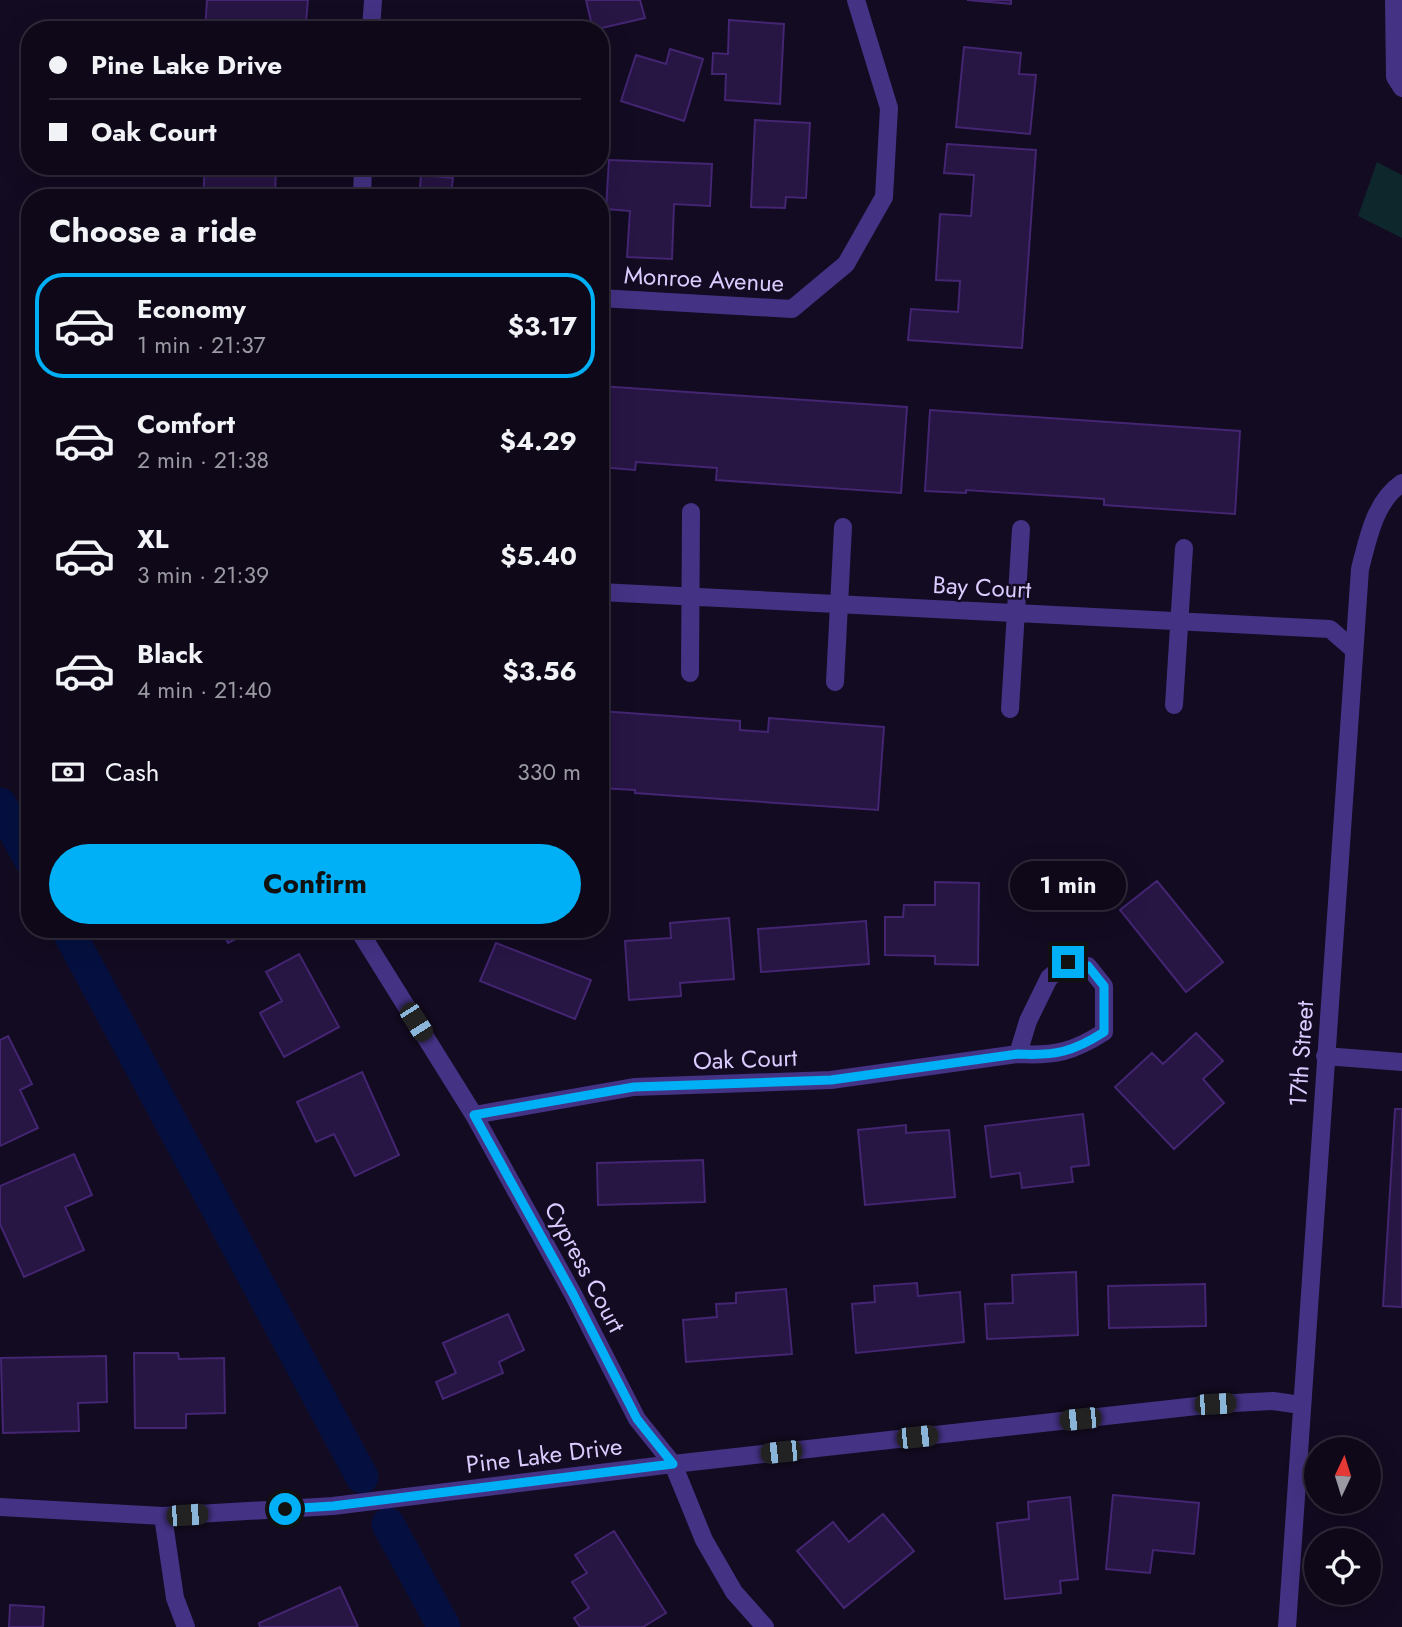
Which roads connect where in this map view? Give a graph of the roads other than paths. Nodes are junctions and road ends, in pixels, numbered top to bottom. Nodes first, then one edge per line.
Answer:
1 (373, 0) edge
2 (856, 0) edge
3 (1394, 0) edge
4 (372, 21) edge
5 (1402, 88) edge
6 (609, 299) edge
7 (1396, 487) edge
8 (691, 512) dead end
9 (843, 527) dead end
10 (1021, 529) dead end
11 (1184, 548) dead end
12 (609, 592) edge
13 (690, 596) junction
14 (838, 604) junction
15 (1015, 613) junction
16 (1179, 621) junction
17 (1354, 650) junction
18 (690, 673) dead end
19 (835, 682) dead end
20 (1174, 705) dead end
21 (1010, 709) dead end
22 (364, 938) edge
23 (1018, 1054) junction
24 (1325, 1056) junction
25 (1402, 1062) edge
26 (474, 1115) junction
27 (1301, 1405) junction
28 (673, 1464) junction
29 (0, 1507) edge
30 (163, 1516) junction
31 (186, 1627) edge
32 (765, 1627) edge
33 (1287, 1627) edge

1 - 4 street
2 - 6 street, Monroe Avenue
3 - 5 street
7 - 17 street, 17th Street
8 - 13 street
9 - 14 street
10 - 15 street
11 - 16 street
12 - 13 street, Bay Court
13 - 14 street, Bay Court
13 - 18 street
14 - 15 street, Bay Court
14 - 19 street
15 - 16 street, Bay Court
15 - 21 street
16 - 17 street, Bay Court
16 - 20 street
17 - 24 street, 17th Street
22 - 26 street, Cypress Court
23 - 23 street, Oak Court
23 - 26 street, Oak Court
24 - 25 street
24 - 27 street, 17th Street
26 - 28 street, Cypress Court
27 - 28 street, Pine Lake Drive
27 - 33 street, 17th Street
28 - 30 street, Pine Lake Drive
28 - 32 street, Cypress Court
29 - 30 street, Pine Lake Drive
30 - 31 street

